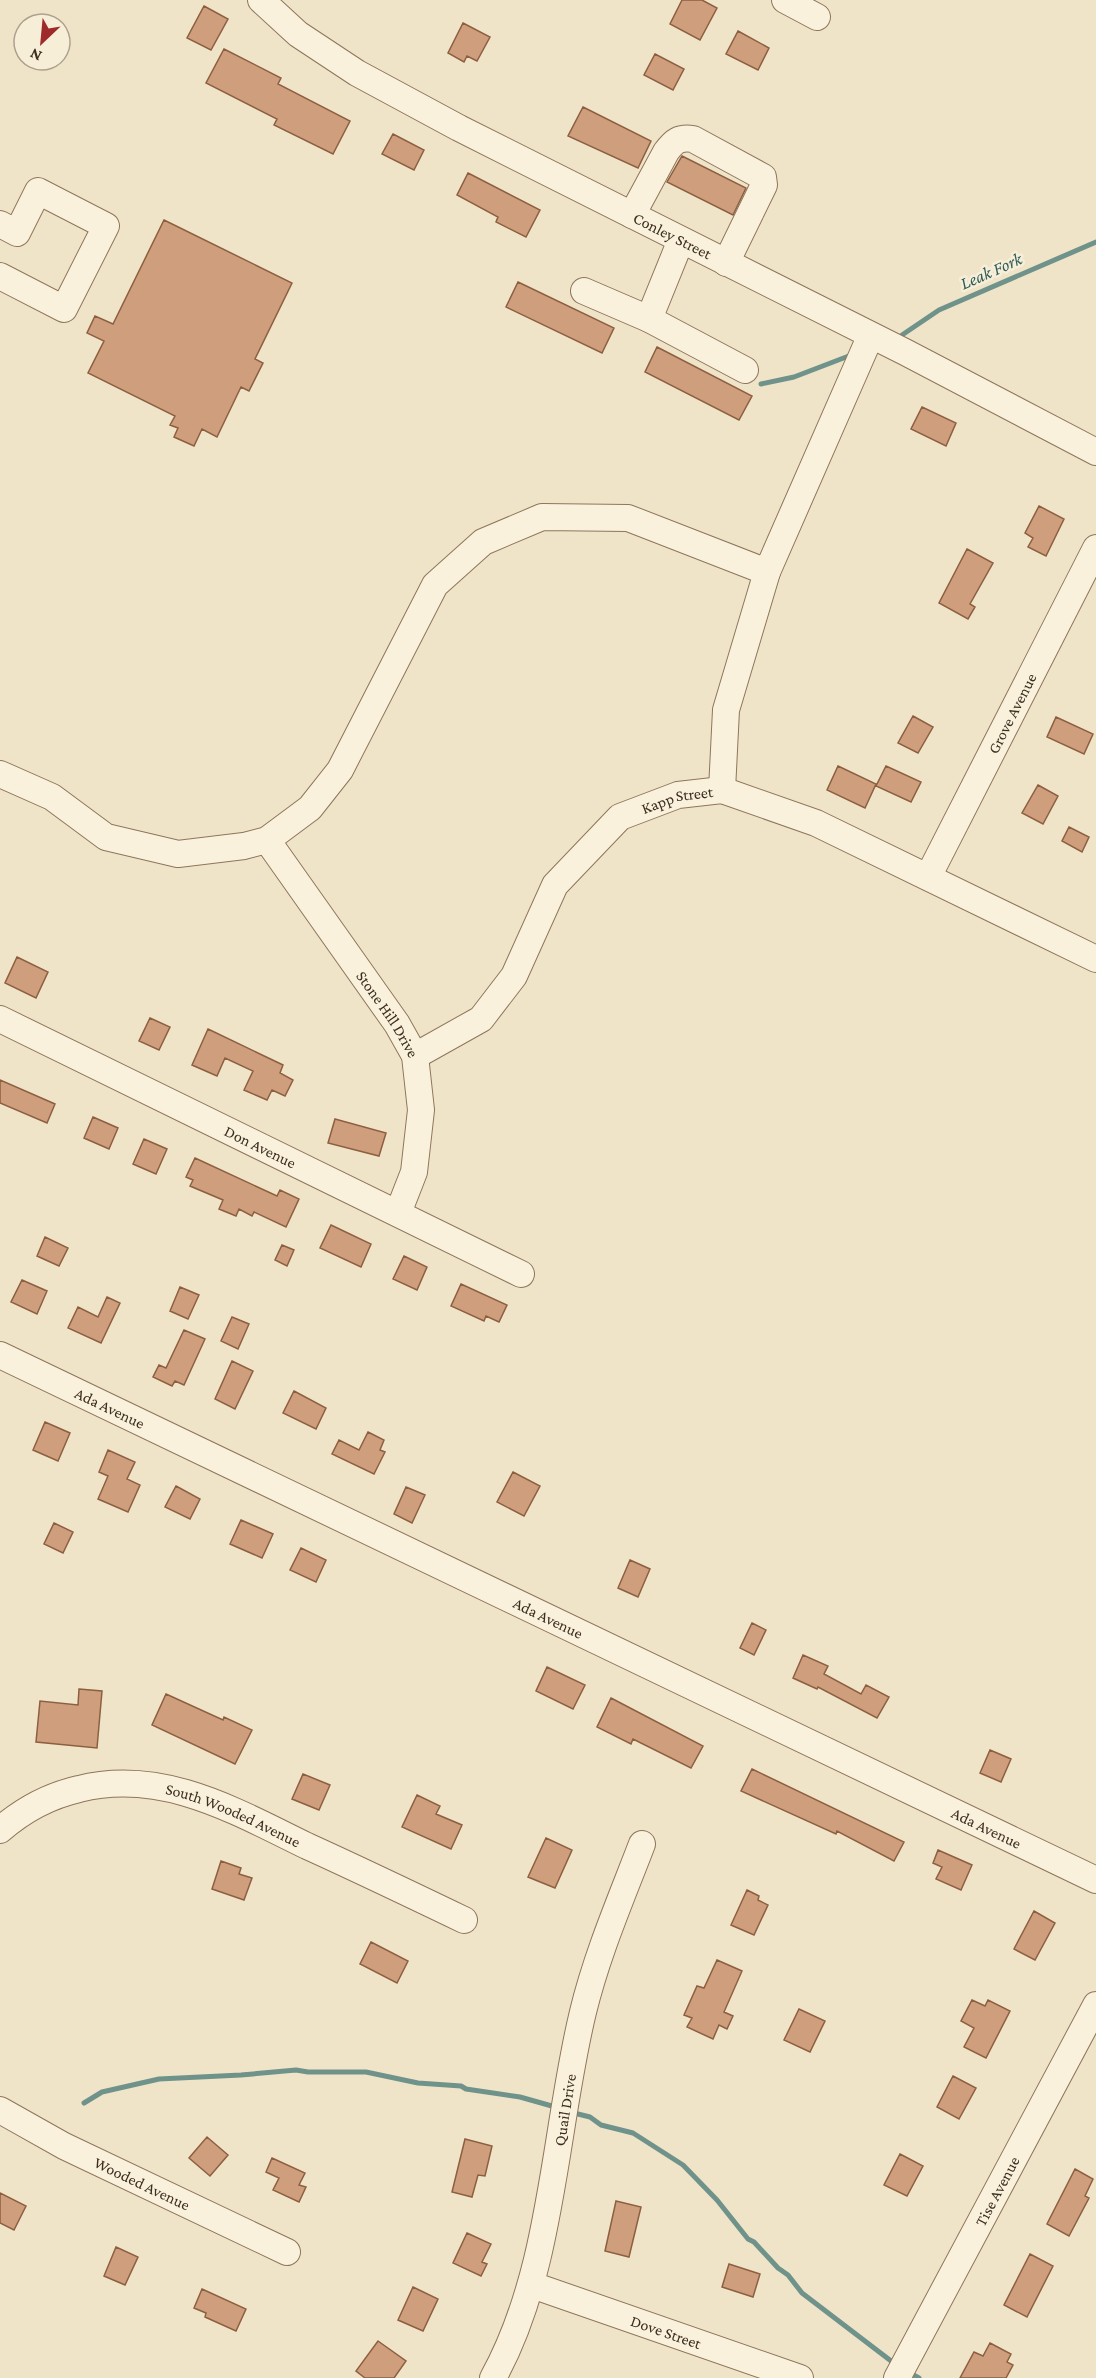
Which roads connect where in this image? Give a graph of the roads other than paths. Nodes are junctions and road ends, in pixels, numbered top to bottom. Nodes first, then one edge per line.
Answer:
1 (261, 0) edge
2 (785, 0) edge
3 (817, 16) dead end
4 (632, 215) junction
5 (0, 224) edge
6 (681, 240) junction
7 (726, 263) junction
8 (0, 276) edge
9 (584, 291) dead end
10 (649, 319) junction
11 (870, 337) junction
12 (745, 370) dead end
13 (1096, 452) edge
14 (1096, 548) edge
15 (767, 572) junction
16 (0, 774) edge
17 (722, 790) junction
18 (267, 840) junction
19 (928, 877) junction
20 (1096, 959) edge
21 (0, 1019) edge
22 (415, 1056) junction
23 (398, 1213) junction
24 (521, 1274) dead end
25 (0, 1355) edge
26 (0, 1830) edge
27 (642, 1844) dead end
28 (1094, 1873) edge
29 (464, 1920) dead end
30 (1096, 2005) edge
31 (0, 2110) edge
32 (287, 2252) dead end
33 (532, 2285) junction
34 (493, 2378) edge
35 (800, 2378) edge
36 (897, 2378) edge

1 - 4 street, Conley Street
2 - 3 street
4 - 6 street, Conley Street
4 - 7 street
5 - 8 street
6 - 7 street, Conley Street
6 - 10 street
7 - 11 street, Conley Street
9 - 10 street
10 - 12 street
11 - 13 street, Conley Street
11 - 15 street
14 - 19 street, Grove Avenue
15 - 17 street
15 - 18 street
16 - 18 street
17 - 19 street, Kapp Street
17 - 22 street, Kapp Street
18 - 22 street, Stone Hill Drive
19 - 20 street, Kapp Street
21 - 23 street, Don Avenue
22 - 23 street, Stone Hill Drive
23 - 24 street, Don Avenue
25 - 28 street, Ada Avenue
26 - 29 street, South Wooded Avenue
27 - 33 street, Quail Drive
30 - 36 street, Tise Avenue
31 - 32 street, Wooded Avenue
33 - 34 street, Quail Drive
33 - 35 street, Dove Street

